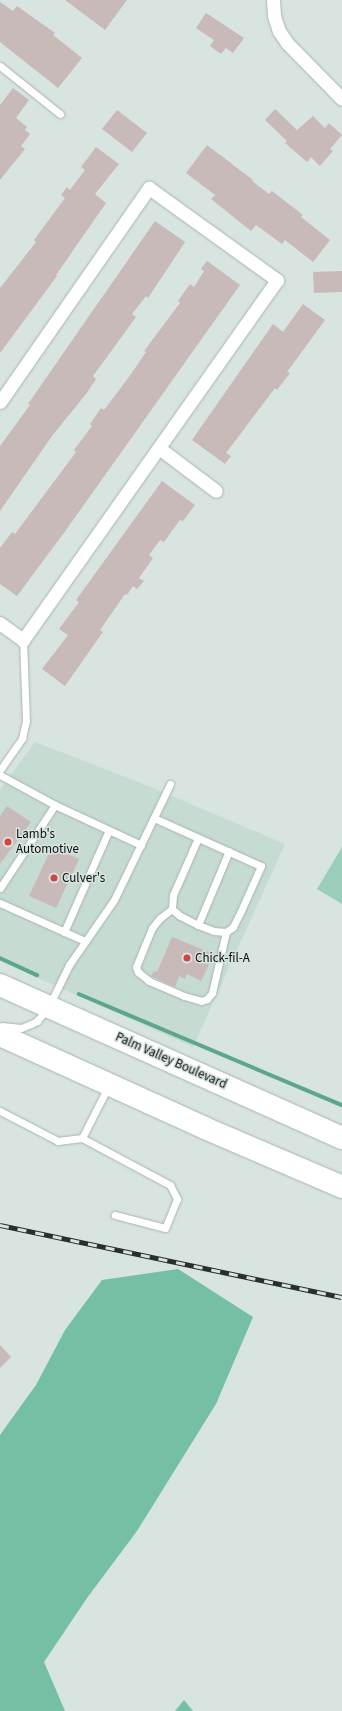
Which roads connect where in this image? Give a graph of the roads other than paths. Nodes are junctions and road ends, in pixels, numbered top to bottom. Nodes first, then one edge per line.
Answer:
1 (273, 0) edge
2 (1, 68) edge
3 (342, 99) edge
4 (60, 114) dead end
5 (0, 402) edge
6 (159, 448) junction
7 (216, 491) dead end
8 (0, 623) edge
9 (23, 640) junction
10 (0, 770) edge
11 (0, 775) edge
12 (170, 784) dead end
13 (55, 805) junction
14 (154, 818) junction
15 (109, 830) junction
16 (198, 838) junction
17 (141, 845) junction
18 (229, 851) junction
19 (0, 888) edge
20 (0, 903) edge
21 (172, 909) junction
22 (198, 925) junction
23 (64, 932) junction
24 (226, 932) junction
25 (85, 941) junction
26 (0, 985) edge
27 (49, 1006) junction
28 (0, 1025) edge
29 (0, 1035) edge
30 (109, 1085) junction
31 (0, 1111) edge
32 (82, 1138) junction
33 (342, 1138) edge
34 (342, 1187) edge
35 (115, 1215) dead end

1 - 3 street
2 - 4 lane
5 - 6 street
6 - 7 street
6 - 9 street
8 - 9 street
9 - 10 lane
11 - 13 lane
12 - 14 lane
13 - 15 lane
13 - 19 lane
14 - 16 lane
14 - 17 lane
15 - 17 lane
15 - 23 lane
16 - 18 lane
16 - 21 lane
17 - 25 lane
18 - 22 lane
18 - 24 lane
20 - 23 lane
21 - 22 lane
21 - 24 lane
22 - 24 lane
23 - 25 lane
25 - 27 lane
26 - 27 highway, Palm Valley Boulevard
27 - 28 lane
27 - 33 highway, Palm Valley Boulevard
29 - 30 highway
30 - 32 lane
30 - 34 highway
31 - 32 lane
32 - 35 lane

